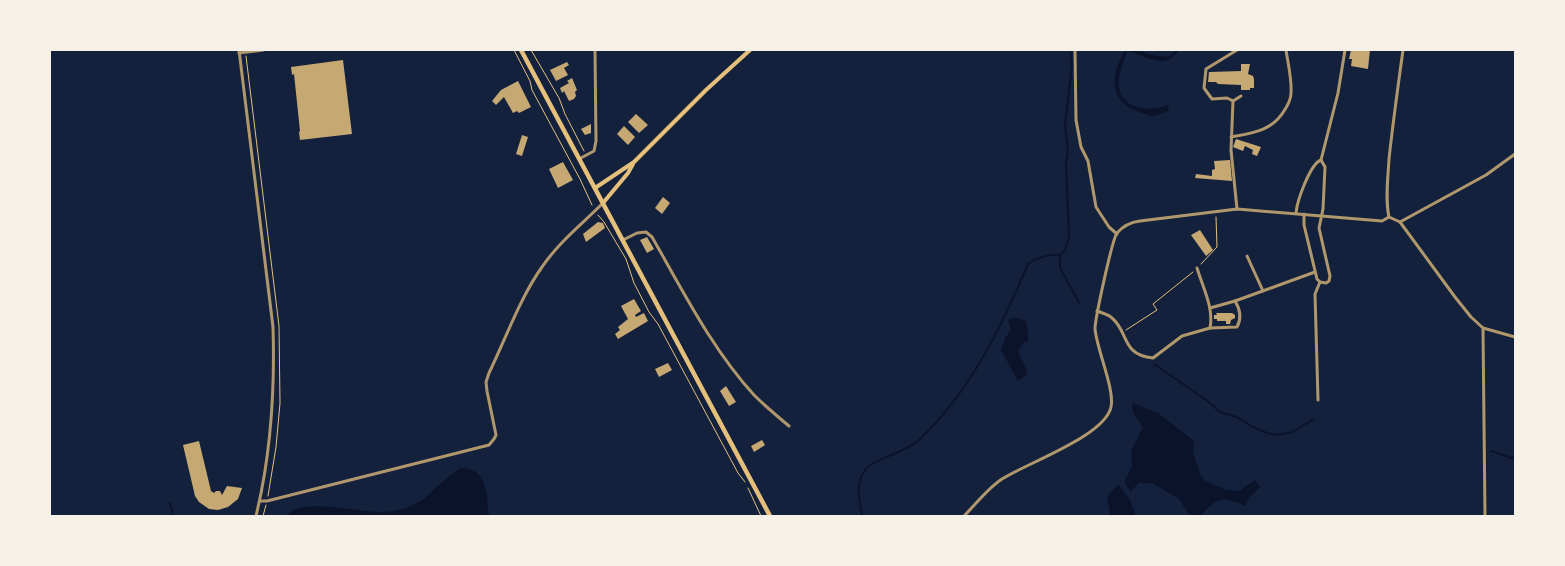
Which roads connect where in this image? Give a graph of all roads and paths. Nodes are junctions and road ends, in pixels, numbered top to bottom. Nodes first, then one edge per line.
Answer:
1 (263, 50) edge
2 (514, 50) edge
3 (521, 50) edge
4 (531, 50) edge
5 (595, 50) edge
6 (750, 50) edge
7 (1075, 50) edge
8 (1237, 50) edge
9 (1286, 50) edge
10 (1345, 50) edge
11 (1403, 50) edge
12 (239, 52) edge
13 (1241, 96) dead end
14 (1233, 101) junction
15 (1231, 137) junction
16 (1515, 154) edge
17 (587, 156) junction
18 (579, 159) junction
19 (1321, 160) junction
20 (634, 162) junction
21 (595, 188) junction
22 (603, 203) junction
23 (1237, 209) junction
24 (595, 211) junction
25 (1215, 211) junction
26 (1296, 213) junction
27 (1304, 214) junction
28 (1321, 216) junction
29 (1389, 217) junction
30 (1400, 222) junction
31 (1116, 234) junction
32 (623, 240) junction
33 (1247, 256) dead end
34 (1197, 268) junction
35 (1315, 272) junction
36 (1320, 282) junction
37 (1263, 291) junction
38 (1235, 301) junction
39 (1210, 308) junction
40 (1097, 311) junction
41 (1210, 328) junction
42 (1483, 328) junction
43 (1121, 333) junction
44 (1515, 337) edge
45 (1318, 400) dead end
46 (789, 426) dead end
47 (260, 501) junction
48 (256, 516) edge
49 (761, 516) edge
50 (770, 516) edge
51 (964, 516) edge
52 (1485, 516) edge

1 - 12 street
2 - 24 path
3 - 18 main road
4 - 17 path
5 - 17 street
6 - 20 main road
7 - 31 street
8 - 14 street
9 - 15 street
10 - 19 street
11 - 29 street
12 - 47 street
13 - 14 street
14 - 15 street
15 - 23 street
16 - 30 street
17 - 18 street
18 - 21 main road
19 - 26 street
19 - 28 street
20 - 21 main road
20 - 22 main road
21 - 22 main road
22 - 24 street
22 - 32 main road
23 - 25 street
23 - 26 street
24 - 47 street
24 - 49 path
25 - 31 street
25 - 34 path
26 - 27 street
27 - 28 street
27 - 35 street
28 - 29 street
28 - 36 street
29 - 30 street
30 - 42 street
31 - 40 street
32 - 46 street
32 - 50 main road
33 - 37 street
34 - 39 street
34 - 43 path
35 - 36 street
35 - 37 street
36 - 45 street
37 - 38 street
38 - 39 street
38 - 41 street
39 - 41 street
40 - 43 street
40 - 51 street
41 - 43 street
42 - 44 street
42 - 52 street
47 - 48 street

